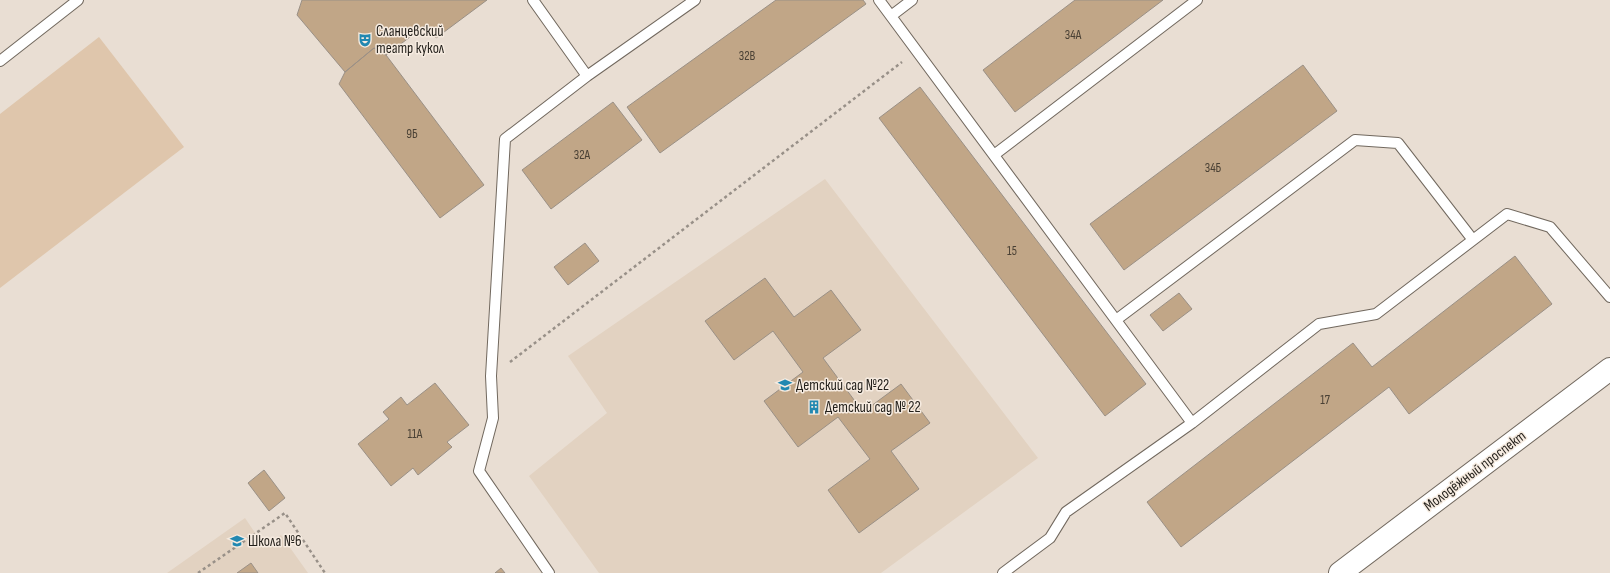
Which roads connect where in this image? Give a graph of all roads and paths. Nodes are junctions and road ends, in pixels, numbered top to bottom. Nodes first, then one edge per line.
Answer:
1 (78, 0) edge
2 (533, 0) edge
3 (695, 0) edge
4 (879, 0) edge
5 (912, 0) edge
6 (1197, 0) edge
7 (891, 16) junction
8 (917, 51) junction
9 (0, 61) edge
10 (587, 76) junction
11 (994, 155) junction
12 (1473, 240) junction
13 (1610, 297) edge
14 (1116, 320) junction
15 (1610, 369) edge
16 (491, 376) junction
17 (1192, 423) junction
18 (198, 573) edge
19 (325, 573) edge
20 (549, 573) edge
21 (1003, 573) edge
22 (1340, 573) edge

1 - 9 lane
2 - 10 lane
3 - 10 lane
4 - 7 lane
5 - 7 lane
6 - 11 lane
7 - 8 lane
8 - 11 lane
8 - 16 path
10 - 16 lane
11 - 14 lane
12 - 13 lane
12 - 14 lane
12 - 17 lane
14 - 17 lane
15 - 22 street, Молодёжный проспект
16 - 20 lane
17 - 21 lane
18 - 19 path

